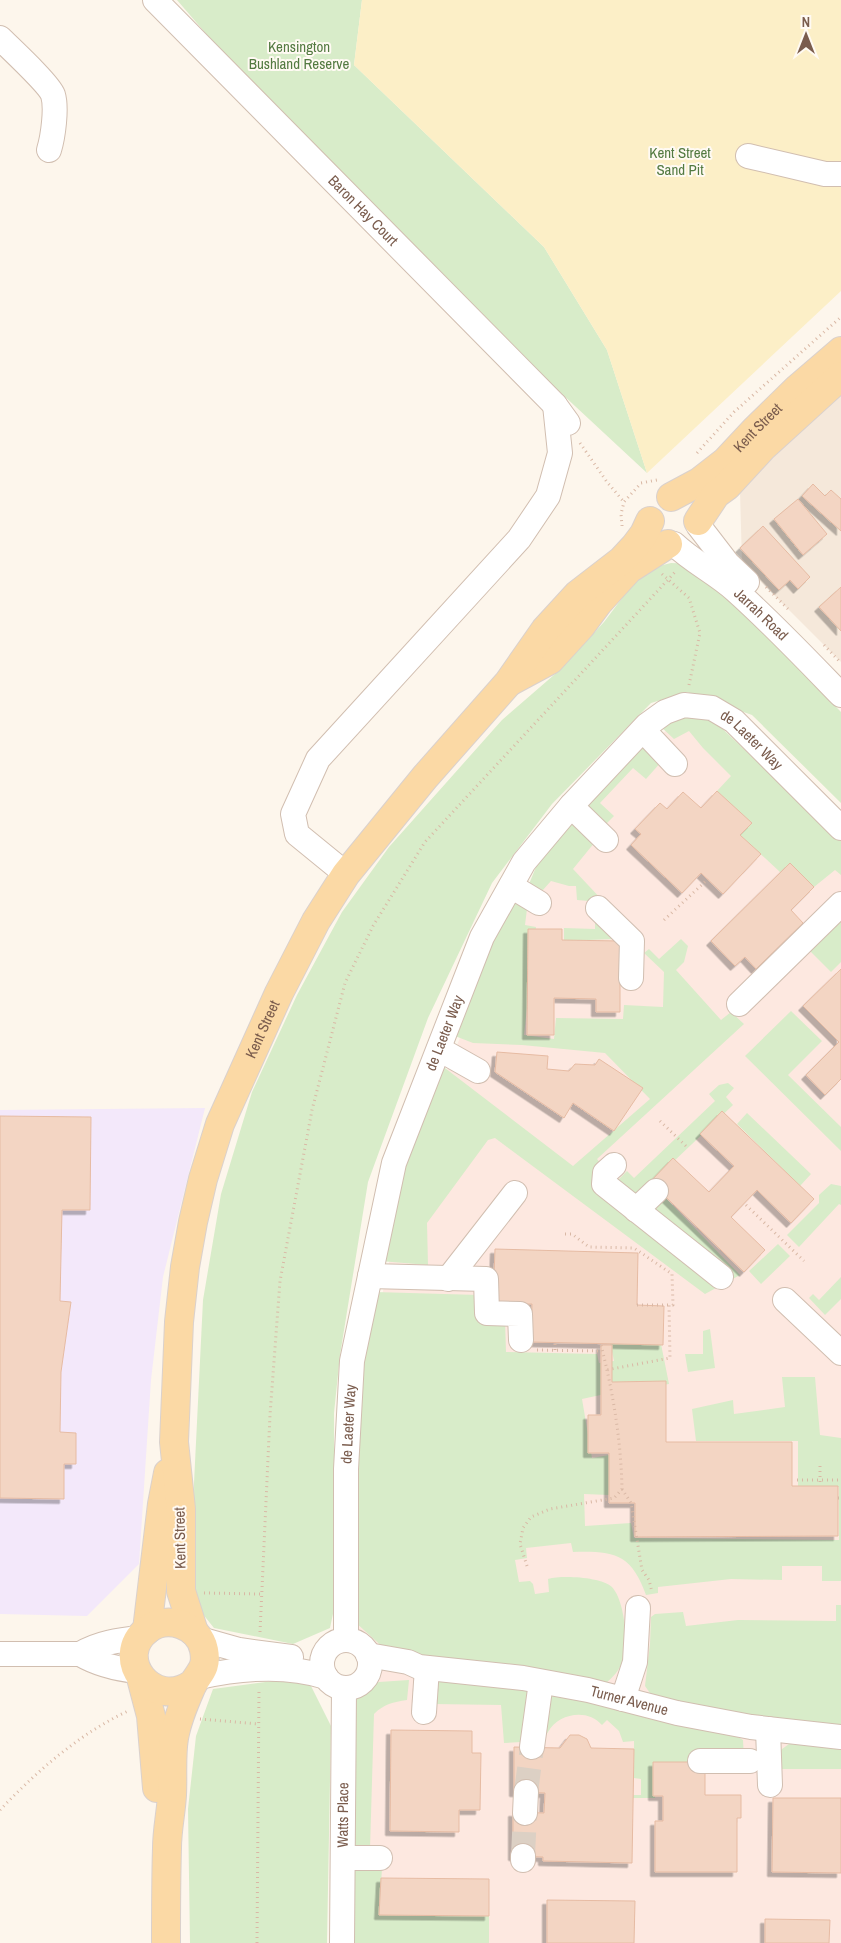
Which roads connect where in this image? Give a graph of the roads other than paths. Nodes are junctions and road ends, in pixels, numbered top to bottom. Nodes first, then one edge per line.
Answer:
1 (154, 0) edge
2 (0, 38) edge
3 (48, 150) dead end
4 (748, 156) dead end
5 (841, 174) edge
6 (841, 351) edge
7 (841, 376) edge
8 (664, 488) junction
9 (650, 520) junction
10 (698, 523) junction
11 (671, 544) junction
12 (841, 677) edge
13 (508, 683) junction
14 (841, 695) edge
15 (643, 730) junction
16 (675, 764) dead end
17 (571, 806) junction
18 (841, 828) edge
19 (606, 840) dead end
20 (346, 874) junction
21 (511, 886) junction
22 (539, 903) dead end
23 (841, 904) edge
24 (598, 908) dead end
25 (630, 978) dead end
26 (739, 1004) dead end
27 (439, 1049) junction
28 (478, 1071) dead end
29 (614, 1165) dead end
30 (656, 1191) dead end
31 (515, 1193) dead end
32 (636, 1210) junction
33 (725, 1272) dead end
34 (370, 1276) junction
35 (448, 1279) junction
36 (785, 1300) dead end
37 (521, 1340) road end
38 (841, 1354) edge
39 (174, 1442) junction
40 (645, 1600) road end
41 (143, 1634) junction
42 (197, 1636) junction
43 (346, 1640) junction
44 (0, 1654) edge
45 (80, 1654) junction
46 (259, 1661) junction
47 (368, 1665) junction
48 (423, 1668) junction
49 (331, 1673) junction
50 (139, 1675) junction
51 (195, 1681) junction
52 (540, 1682) junction
53 (623, 1699) junction
54 (424, 1712) dead end
55 (759, 1728) junction
56 (841, 1737) edge
57 (532, 1747) tunnel mouth
58 (700, 1761) dead end
59 (770, 1785) dead end
60 (167, 1846) junction
61 (343, 1858) junction
62 (380, 1858) dead end
63 (166, 1943) edge
64 (342, 1943) edge

1 - 20 street, Baron Hay Court
2 - 3 street
4 - 5 street
6 - 8 main road, Kent Street
7 - 10 main road, Kent Street
8 - 9 main road
8 - 10 main road
9 - 11 main road
9 - 13 main road, Kent Street
10 - 11 main road
10 - 12 street, Jarrah Road
11 - 13 main road, Kent Street
11 - 14 street, Jarrah Road
13 - 20 main road, Kent Street
15 - 16 street
15 - 17 street, de Laeter Way
15 - 18 street, de Laeter Way
17 - 19 street
17 - 21 street, de Laeter Way
20 - 39 main road, Kent Street
21 - 22 street
21 - 27 street, de Laeter Way
23 - 26 street
24 - 25 street
27 - 28 street
27 - 34 street, de Laeter Way
29 - 32 street
30 - 32 street
31 - 35 street
32 - 33 street
34 - 35 street
34 - 43 street, de Laeter Way
35 - 37 street
36 - 38 street
39 - 41 main road, Kent Street
39 - 42 main road, Kent Street
40 - 53 street
41 - 42 main road
41 - 45 street
41 - 50 main road
42 - 46 street
42 - 51 main road
43 - 47 street
43 - 49 street
44 - 45 street
45 - 50 street
46 - 49 street
46 - 51 street
47 - 48 street, Turner Avenue
47 - 49 street
48 - 52 street, Turner Avenue
48 - 54 street
49 - 61 street, Watts Place
50 - 51 main road
50 - 60 main road
51 - 60 main road
52 - 53 street, Turner Avenue
52 - 57 street
53 - 55 street, Turner Avenue
55 - 56 street, Turner Avenue
55 - 58 street
55 - 59 street
60 - 63 main road
61 - 62 street
61 - 64 street, Watts Place

